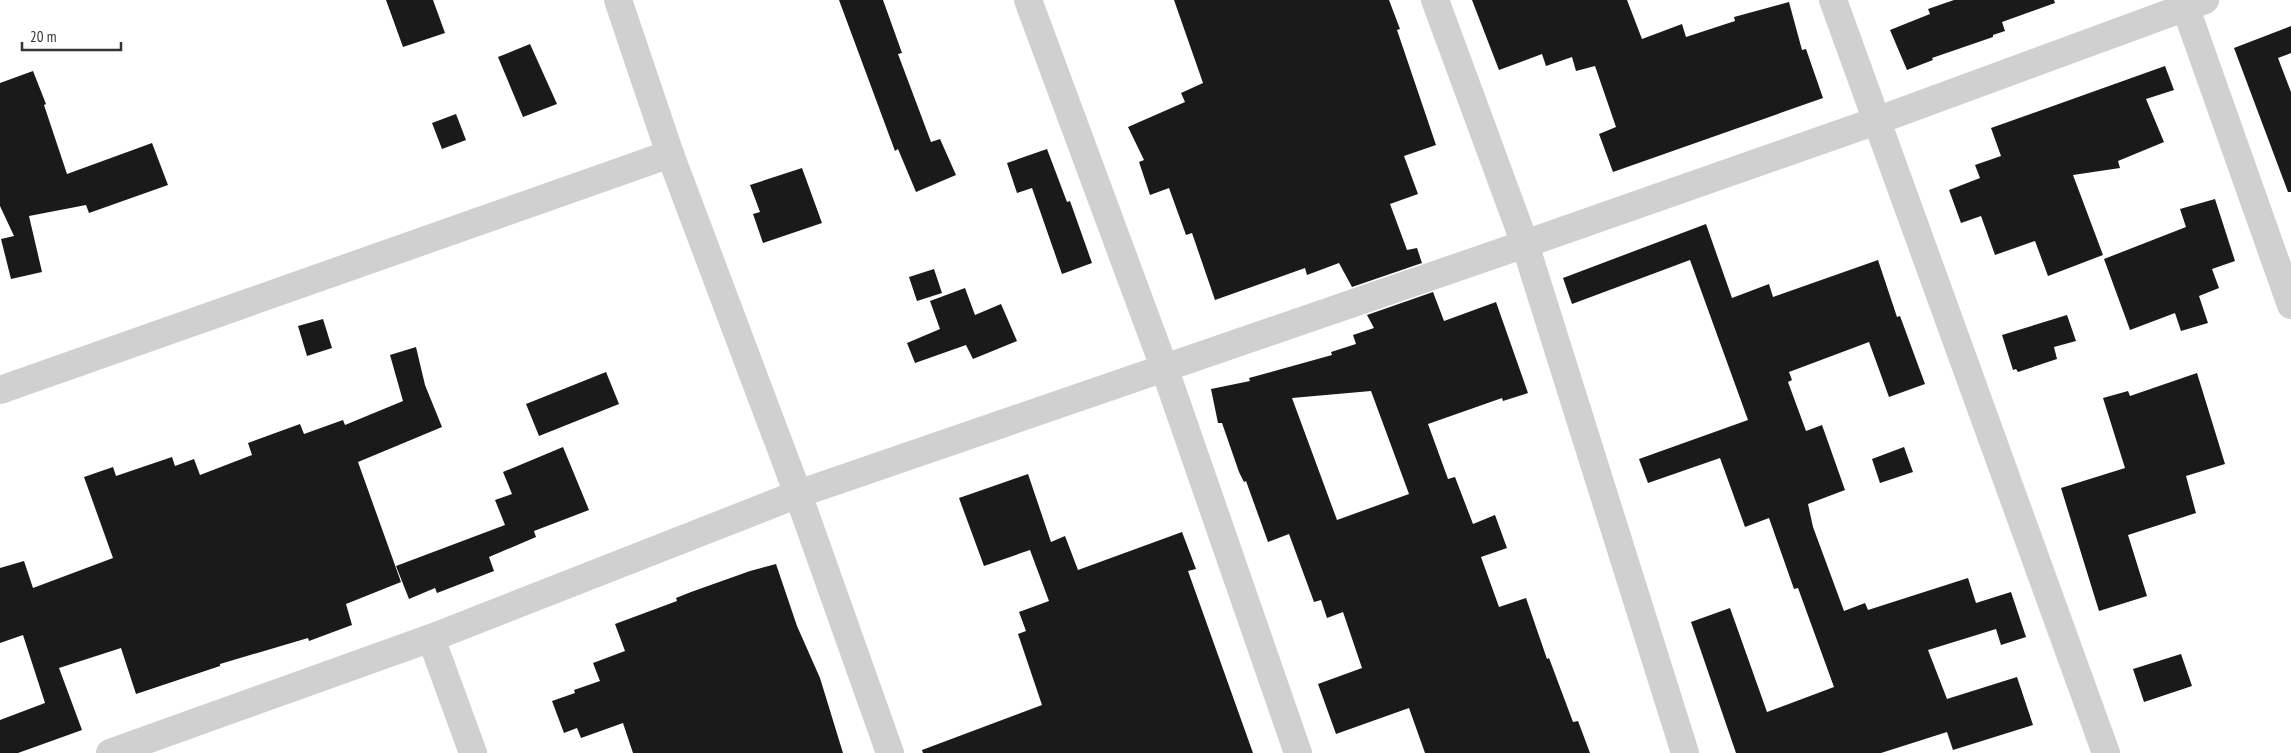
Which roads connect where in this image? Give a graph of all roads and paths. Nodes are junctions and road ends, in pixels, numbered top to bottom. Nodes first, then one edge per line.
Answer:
1 (618, 0) edge
2 (1028, 0) edge
3 (1435, 0) edge
4 (1833, 0) edge
5 (2195, 3) edge
6 (1876, 121) junction
7 (670, 154) junction
8 (1525, 244) junction
9 (2291, 305) edge
10 (1164, 367) junction
11 (0, 390) edge
12 (798, 494) junction
13 (431, 638) junction
14 (110, 753) edge
15 (473, 753) edge
16 (890, 753) edge
17 (1298, 753) edge
18 (1685, 753) edge
19 (2106, 753) edge

1 - 7 street
2 - 10 street
3 - 8 street
4 - 6 street
5 - 6 street
5 - 9 street
6 - 8 street
6 - 19 street
7 - 11 street
7 - 12 street
8 - 10 street
8 - 18 street
10 - 12 street
10 - 17 street
12 - 13 street
12 - 16 street
13 - 14 street
13 - 15 street

